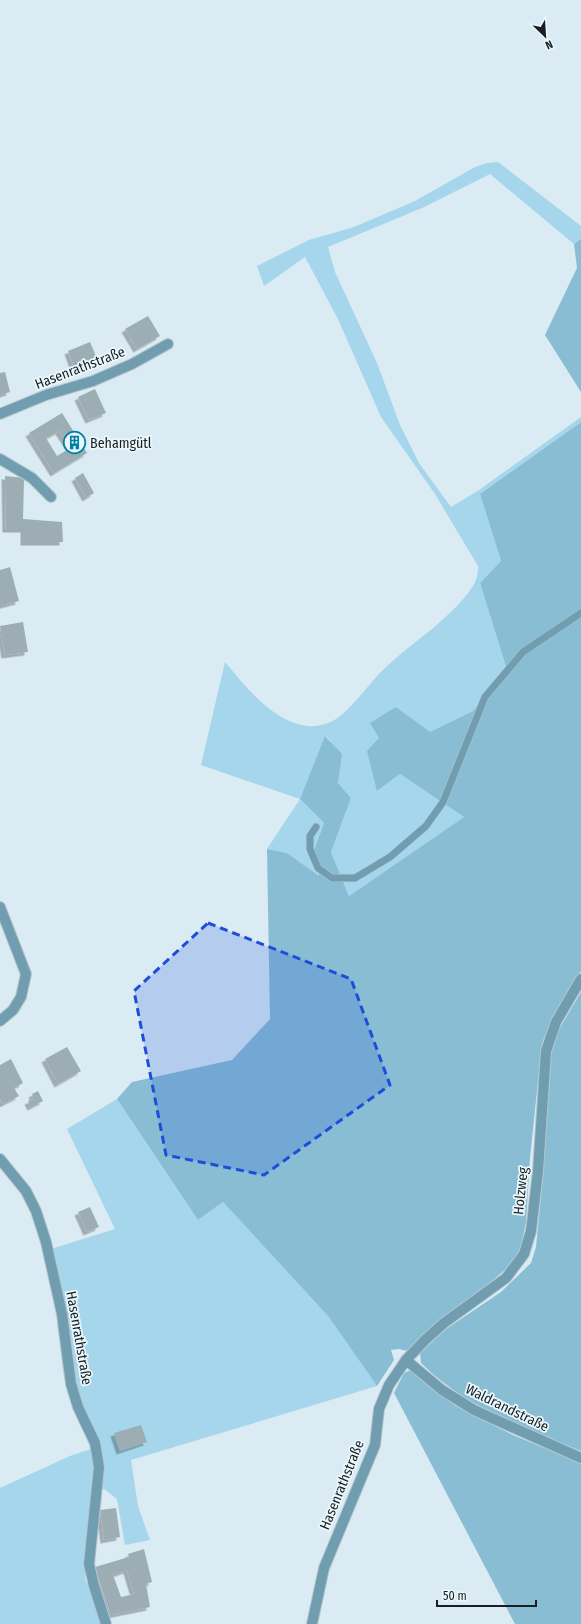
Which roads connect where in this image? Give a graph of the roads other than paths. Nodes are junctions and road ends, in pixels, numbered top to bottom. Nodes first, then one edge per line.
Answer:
1 (168, 344) dead end
2 (0, 414) edge
3 (0, 459) edge
4 (51, 497) dead end
5 (581, 613) edge
6 (316, 827) dead end
7 (0, 907) edge
8 (581, 979) edge
9 (0, 1021) edge
10 (0, 1159) edge
11 (406, 1360) junction
12 (581, 1458) edge
13 (106, 1624) edge
14 (312, 1624) edge

1 - 2 street, Hasenrathstraße
3 - 4 street
5 - 6 lane
7 - 9 street
8 - 11 street, Holzweg
10 - 13 street, Hasenrathstraße
11 - 12 street, Waldrandstraße
11 - 14 street, Hasenrathstraße

